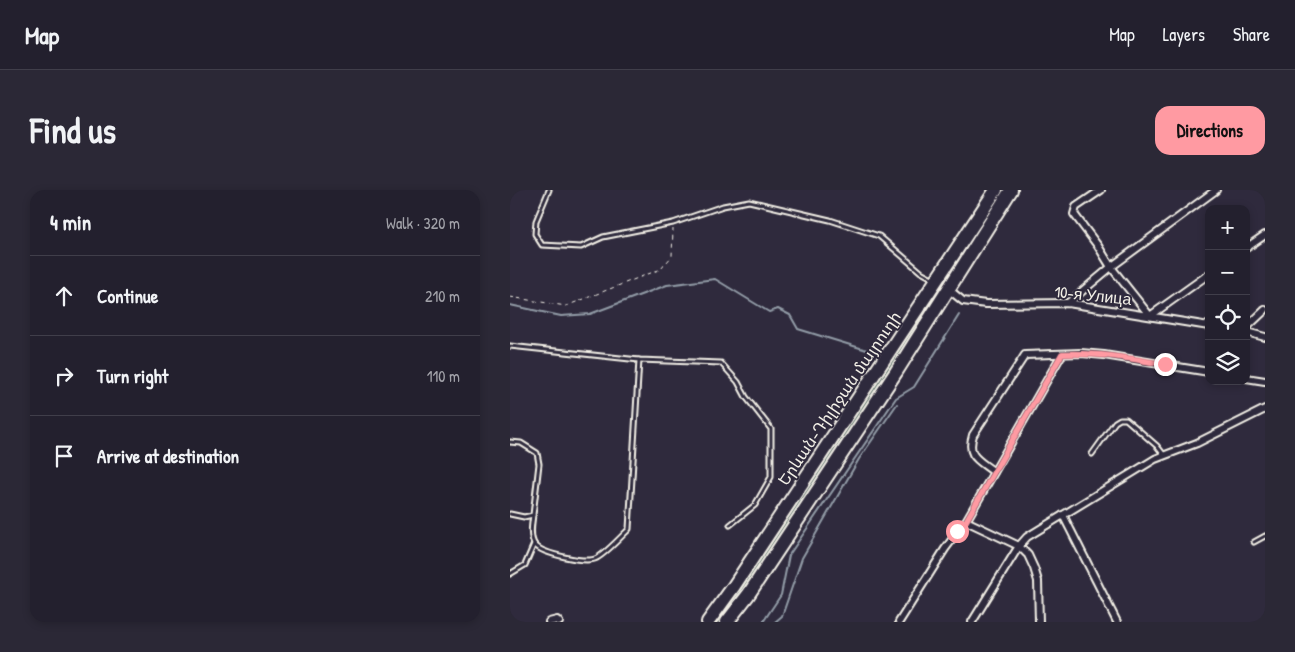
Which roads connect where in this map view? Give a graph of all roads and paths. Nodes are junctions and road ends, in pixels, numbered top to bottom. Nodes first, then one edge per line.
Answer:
1 (549, 190) edge
2 (996, 190) edge
3 (1011, 190) edge
4 (1101, 190) edge
5 (1216, 190) edge
6 (673, 223) junction
7 (1265, 235) edge
8 (1250, 245) edge
9 (1111, 267) junction
10 (1205, 277) edge
11 (937, 280) junction
12 (947, 288) junction
13 (510, 297) edge
14 (1068, 303) junction
15 (1265, 310) edge
16 (1150, 316) junction
17 (1250, 324) edge
18 (1205, 325) edge
19 (1250, 333) edge
20 (1265, 338) edge
21 (510, 346) edge
22 (1062, 354) junction
23 (639, 360) junction
24 (1205, 371) edge
25 (1250, 379) edge
26 (1265, 381) edge
27 (1265, 409) edge
28 (510, 442) edge
29 (1092, 454) dead end
30 (1165, 455) junction
31 (994, 472) junction
32 (510, 514) edge
33 (533, 515) junction
34 (1063, 515) junction
35 (966, 521) junction
36 (730, 525) dead end
37 (1265, 536) edge
38 (1254, 542) dead end
39 (534, 544) junction
40 (1019, 546) junction
41 (510, 574) edge
42 (549, 622) edge
43 (558, 622) edge
44 (708, 622) edge
45 (728, 622) edge
46 (899, 622) edge
47 (972, 622) edge
48 (1039, 622) edge
49 (1117, 622) edge

1 - 6 lane
2 - 11 highway, Երևան-Դիլիջան մայրուղի
3 - 12 highway, Երևան-Դիլիջան մայրուղի
4 - 9 street
5 - 9 street
6 - 11 lane
6 - 13 path
7 - 8 street
9 - 14 street
9 - 16 street
10 - 16 street
11 - 44 highway, Երևան-Դիլիջան մայրուղի
12 - 14 street, 10-я Улица
12 - 45 highway, Երևան-Դիլիջան մայրուղի
14 - 16 street, 10-я Улица
15 - 17 street
16 - 18 street, 10-я Улица
19 - 20 street
21 - 23 lane
22 - 24 street
22 - 31 street
22 - 31 street
23 - 36 lane
23 - 39 lane
25 - 26 street
27 - 30 street
28 - 33 lane
29 - 30 lane
30 - 34 street
31 - 35 street
32 - 33 lane
33 - 39 lane
34 - 40 street
34 - 49 street
35 - 40 street
35 - 46 street
37 - 38 lane
39 - 41 lane
40 - 47 street
40 - 48 street
42 - 43 street

